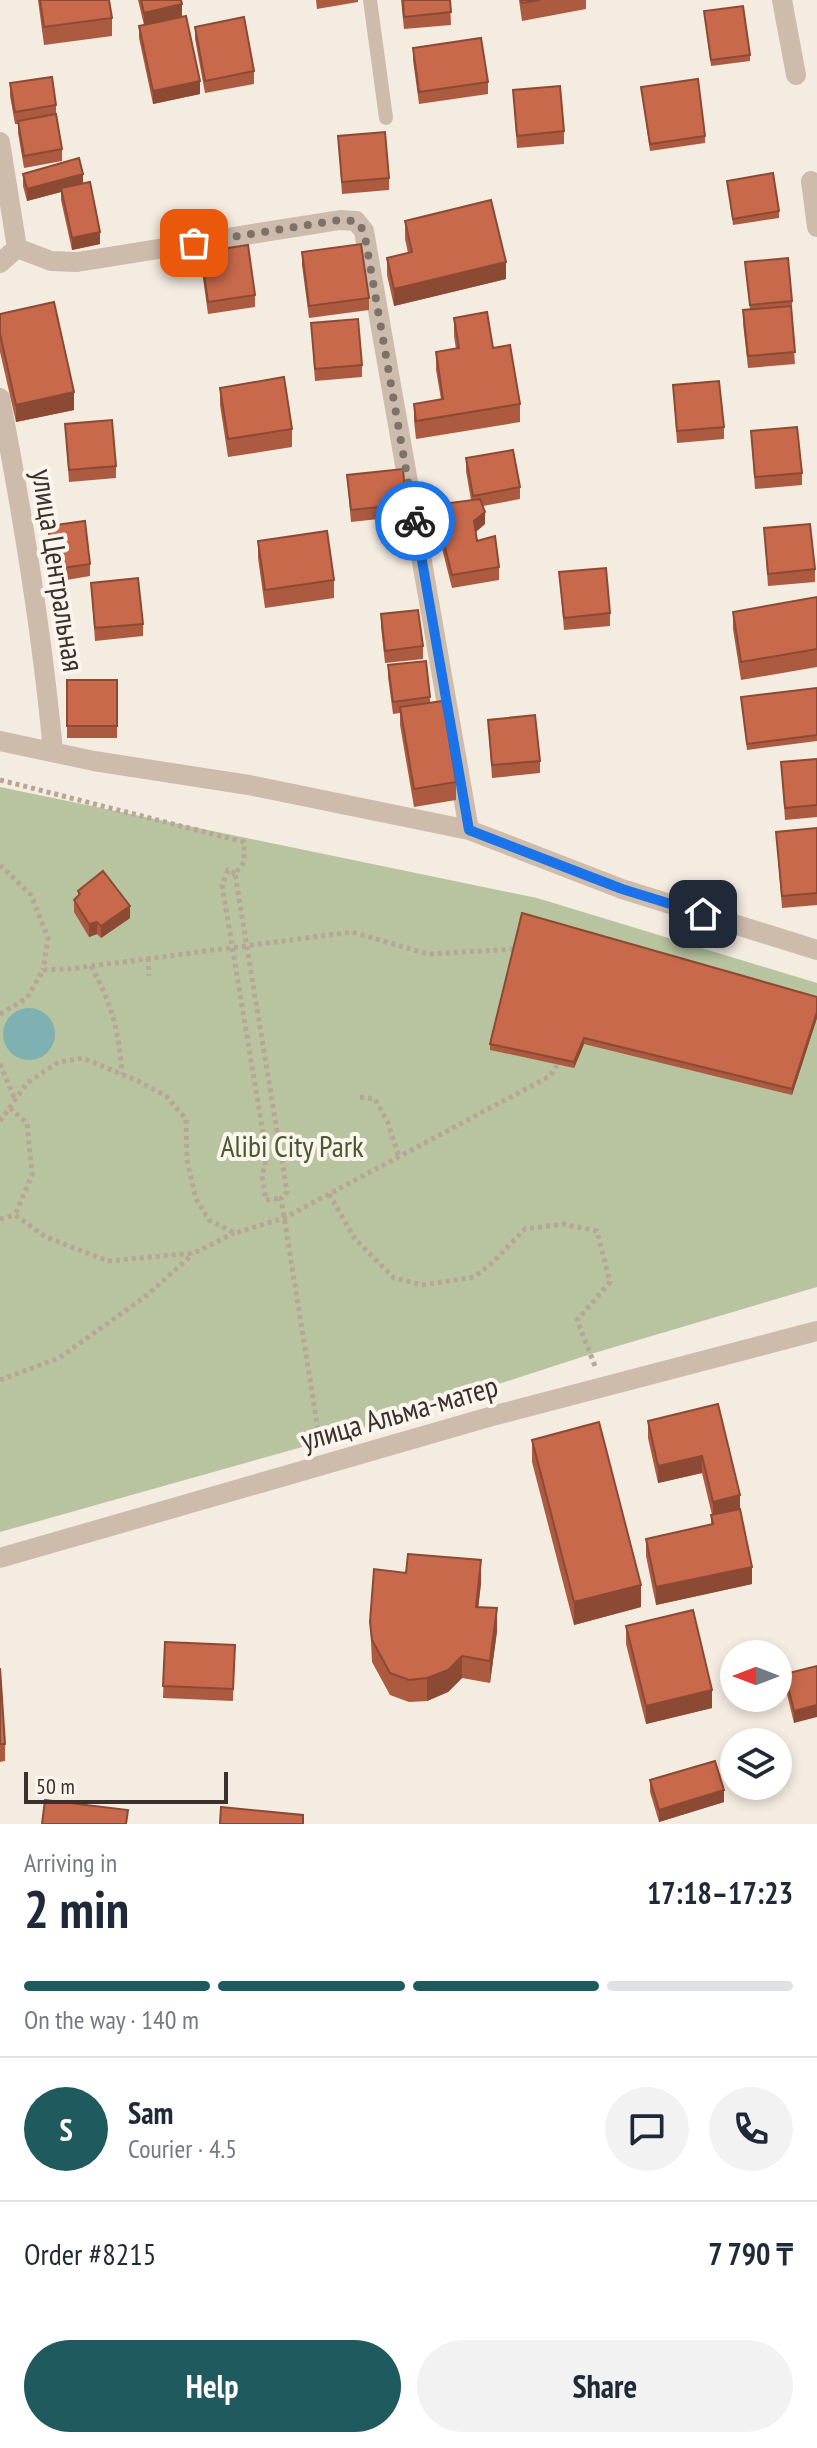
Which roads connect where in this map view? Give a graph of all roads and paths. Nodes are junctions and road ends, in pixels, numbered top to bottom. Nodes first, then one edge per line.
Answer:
1 (370, 0) edge
2 (782, 0) edge
3 (796, 75) dead end
4 (386, 118) dead end
5 (0, 142) edge
6 (811, 181) dead end
7 (817, 227) edge
8 (17, 248) junction
9 (0, 263) edge
10 (0, 398) edge
11 (0, 741) edge
12 (53, 751) junction
13 (0, 780) edge
14 (469, 830) junction
15 (0, 865) edge
16 (235, 874) junction
17 (247, 945) junction
18 (232, 947) junction
19 (515, 949) edge
20 (817, 950) edge
21 (148, 958) junction
22 (91, 966) junction
23 (43, 970) junction
24 (149, 976) dead end
25 (0, 1014) edge
26 (0, 1064) edge
27 (557, 1065) edge
28 (122, 1074) junction
29 (360, 1097) dead end
30 (15, 1100) junction
31 (10, 1108) junction
32 (0, 1121) edge
33 (399, 1157) junction
34 (329, 1194) junction
35 (281, 1198) junction
36 (15, 1215) junction
37 (284, 1218) junction
38 (0, 1219) edge
39 (235, 1233) junction
40 (194, 1253) junction
41 (817, 1331) edge
42 (596, 1370) dead end
43 (0, 1380) edge
44 (320, 1442) dead end
45 (0, 1558) edge

1 - 4 lane
2 - 3 street
5 - 8 street
6 - 7 street
8 - 9 street
8 - 14 street
10 - 12 street, улица Центральная
11 - 12 street
12 - 14 street
13 - 16 path
14 - 20 street
15 - 23 path
16 - 17 path
16 - 18 path
17 - 18 path
17 - 19 path
17 - 35 path
18 - 21 path
18 - 35 path
21 - 22 path
21 - 24 path
22 - 23 path
22 - 28 path
23 - 25 path
26 - 30 path
27 - 33 path
28 - 30 path
28 - 39 path
29 - 33 path
30 - 31 path
31 - 32 path
31 - 36 path
33 - 34 path
34 - 37 path
34 - 42 path
35 - 37 path
36 - 38 path
36 - 40 path
37 - 39 path
37 - 44 path
39 - 40 path
40 - 43 path
41 - 45 street, улица Альма-матер

